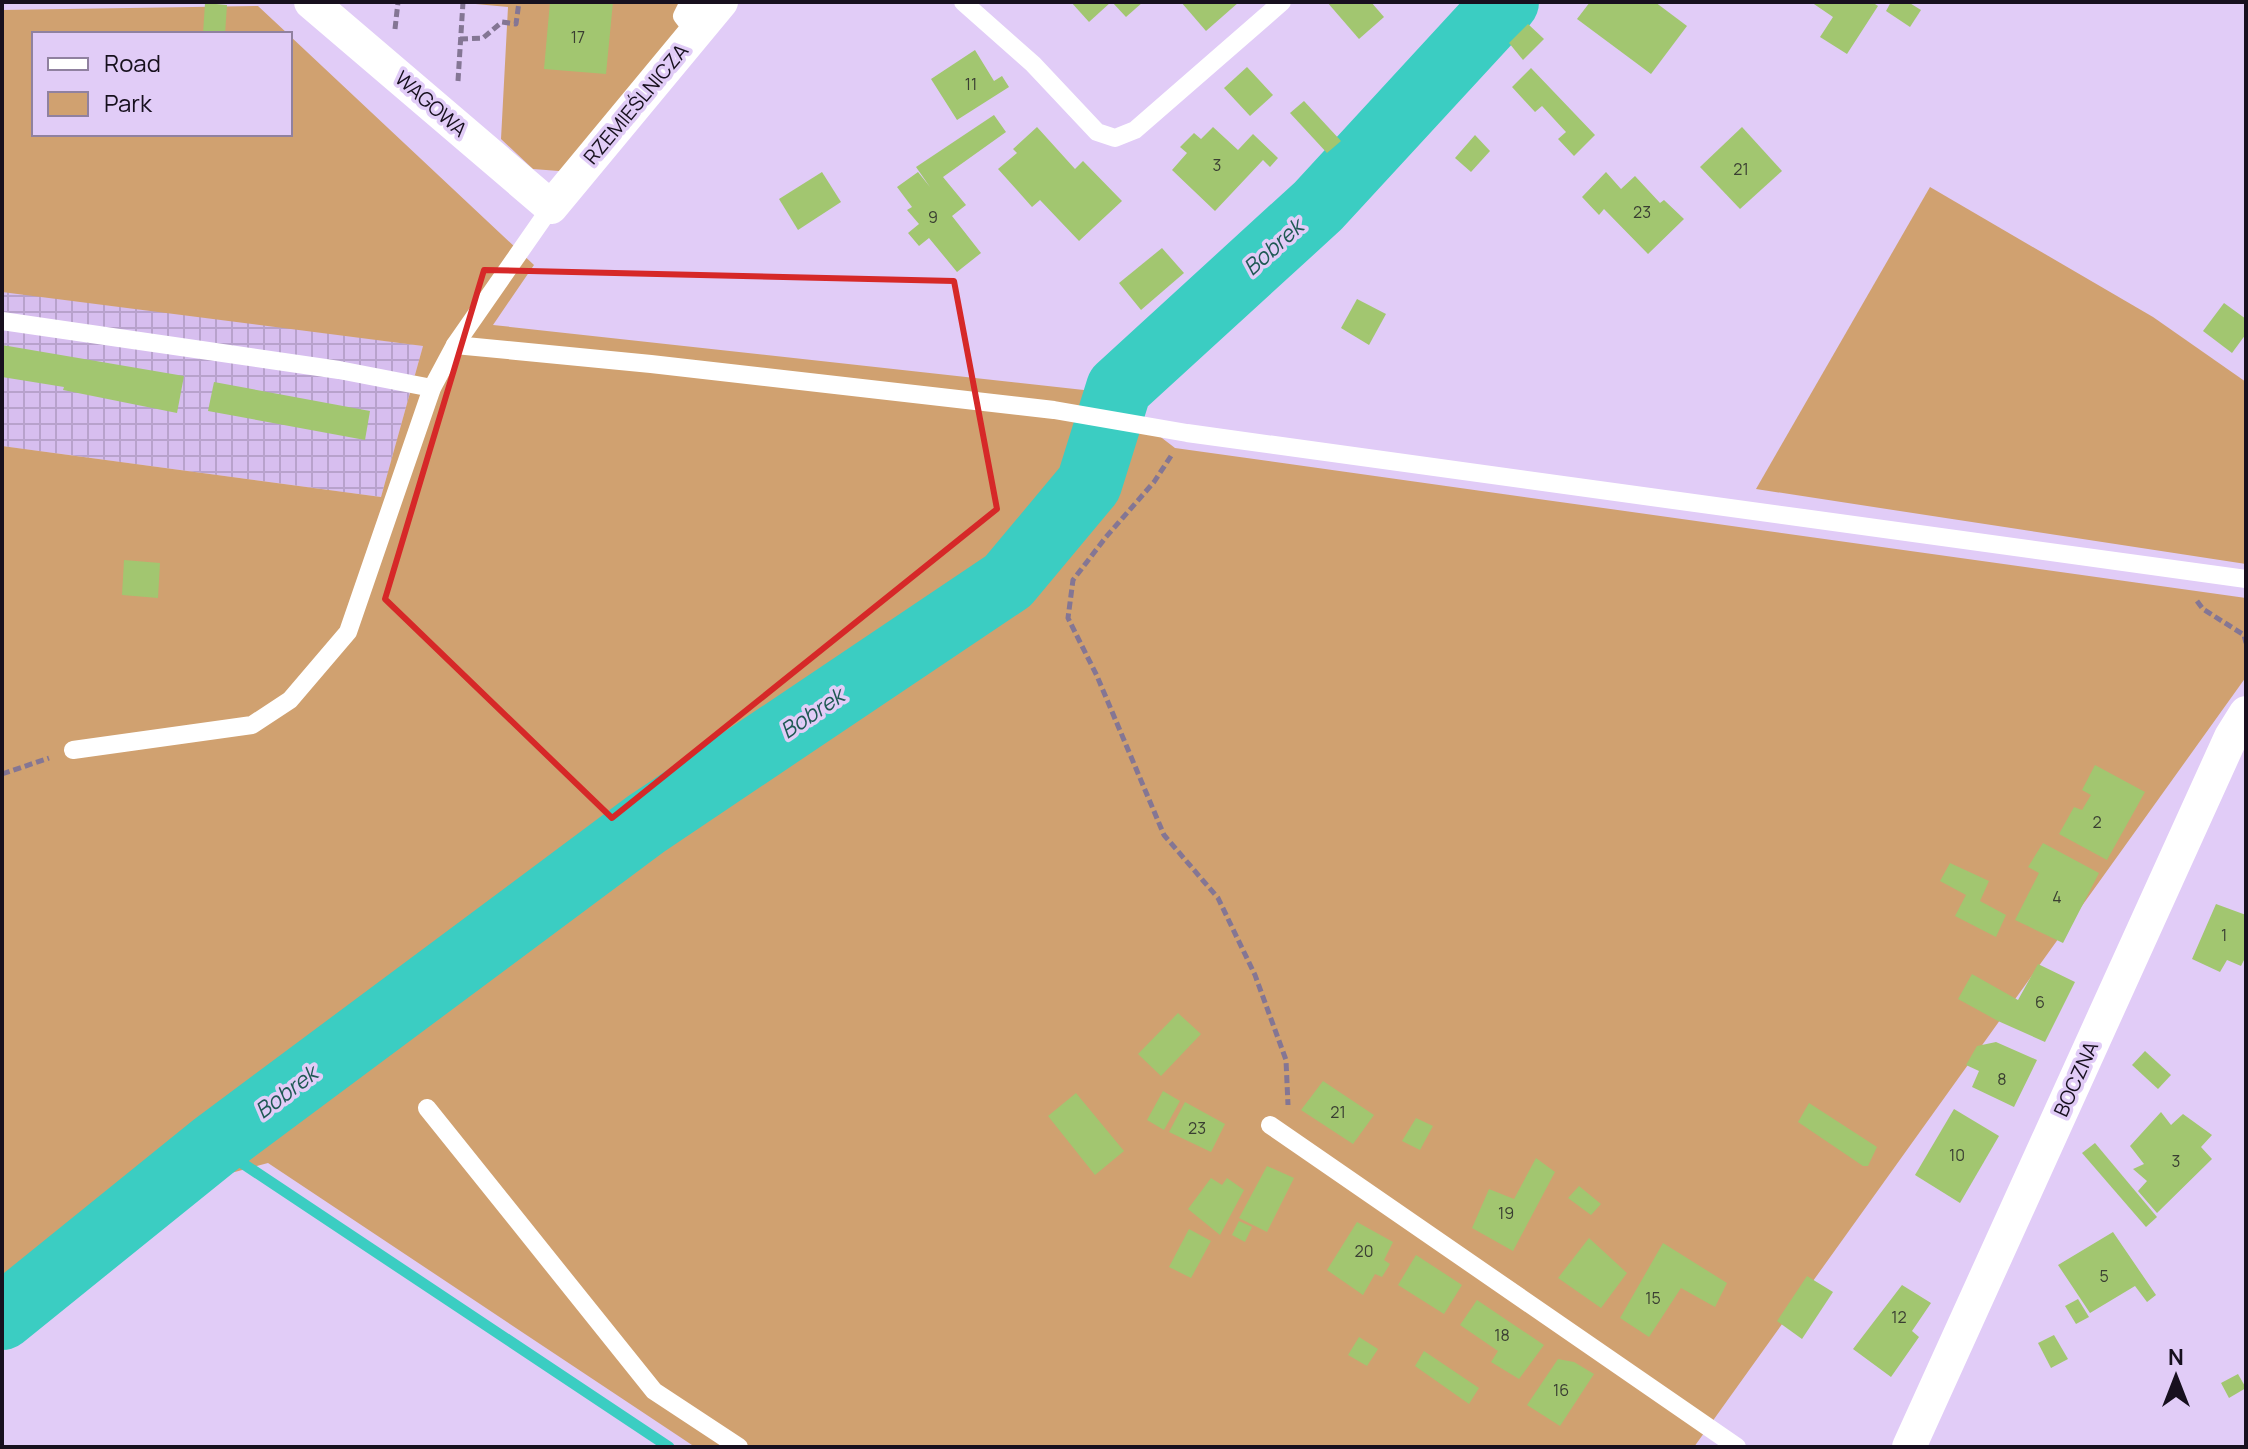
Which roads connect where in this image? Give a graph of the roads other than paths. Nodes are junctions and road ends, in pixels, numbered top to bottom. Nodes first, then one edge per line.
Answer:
1 (311, 2) edge
2 (721, 2) edge
3 (963, 2) edge
4 (1282, 2) edge
5 (692, 18) edge
6 (551, 207) junction
7 (2, 321) edge
8 (455, 345) junction
9 (432, 388) junction
10 (2246, 579) edge
11 (2246, 713) edge
12 (73, 750) road end
13 (427, 1108) dead end
14 (1270, 1125) dead end
15 (739, 1447) edge
16 (1737, 1447) edge
17 (1909, 1447) edge

1 - 6 street, WAGOWA
2 - 5 street, RZEMIEŚLNICZA
3 - 4 lane
5 - 6 street, RZEMIEŚLNICZA
6 - 8 lane
7 - 9 lane
8 - 9 lane
8 - 10 lane
9 - 12 lane
11 - 17 street, BOCZNA
13 - 15 lane
14 - 16 lane

